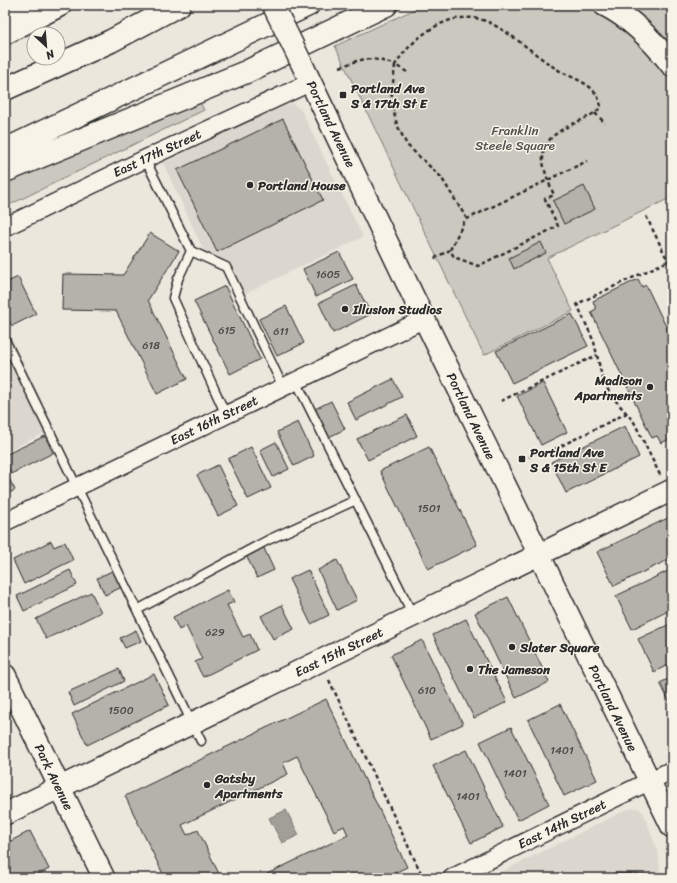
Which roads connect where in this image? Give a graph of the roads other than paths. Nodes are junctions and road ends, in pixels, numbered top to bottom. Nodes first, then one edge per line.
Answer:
1 (25, 5) edge
2 (60, 5) edge
3 (179, 5) edge
4 (273, 5) edge
5 (308, 5) edge
6 (386, 5) edge
7 (605, 5) edge
8 (5, 16) edge
9 (5, 33) edge
10 (672, 65) edge
11 (311, 82) junction
12 (5, 89) edge
13 (5, 150) edge
14 (145, 159) junction
15 (5, 171) edge
16 (5, 227) edge
17 (191, 251) junction
18 (424, 319) junction
19 (5, 340) edge
20 (290, 384) junction
21 (226, 415) junction
22 (666, 482) edge
23 (77, 487) junction
24 (356, 500) junction
25 (5, 522) edge
26 (539, 555) junction
27 (137, 610) junction
28 (414, 616) junction
29 (5, 675) edge
30 (197, 732) junction
31 (672, 770) edge
32 (649, 781) junction
33 (60, 789) junction
34 (5, 814) edge
35 (672, 827) edge
36 (104, 878) edge
37 (452, 878) edge

1 - 8 highway
2 - 9 highway
3 - 12 highway
4 - 11 street, Portland Avenue, bridge
5 - 13 highway
6 - 15 highway
7 - 10 highway
11 - 14 street, East 17th Street
11 - 18 street, Portland Avenue
14 - 16 street, East 17th Street
14 - 17 lane
17 - 20 lane
17 - 21 lane
18 - 20 street, East 16th Street
18 - 26 street, Portland Avenue
19 - 23 lane
20 - 21 street, East 16th Street
20 - 24 lane
21 - 23 street, East 16th Street
22 - 26 street, East 15th Street
23 - 25 street, East 16th Street
23 - 27 lane
24 - 27 lane
24 - 28 lane
26 - 28 street, East 15th Street
26 - 32 street, Portland Avenue
27 - 30 lane
28 - 30 street, East 15th Street
29 - 33 street, Park Avenue
30 - 33 street, East 15th Street
31 - 32 street, East 14th Street
32 - 35 street, Portland Avenue
32 - 37 street, East 14th Street
33 - 34 street, East 15th Street
33 - 36 street, Park Avenue

